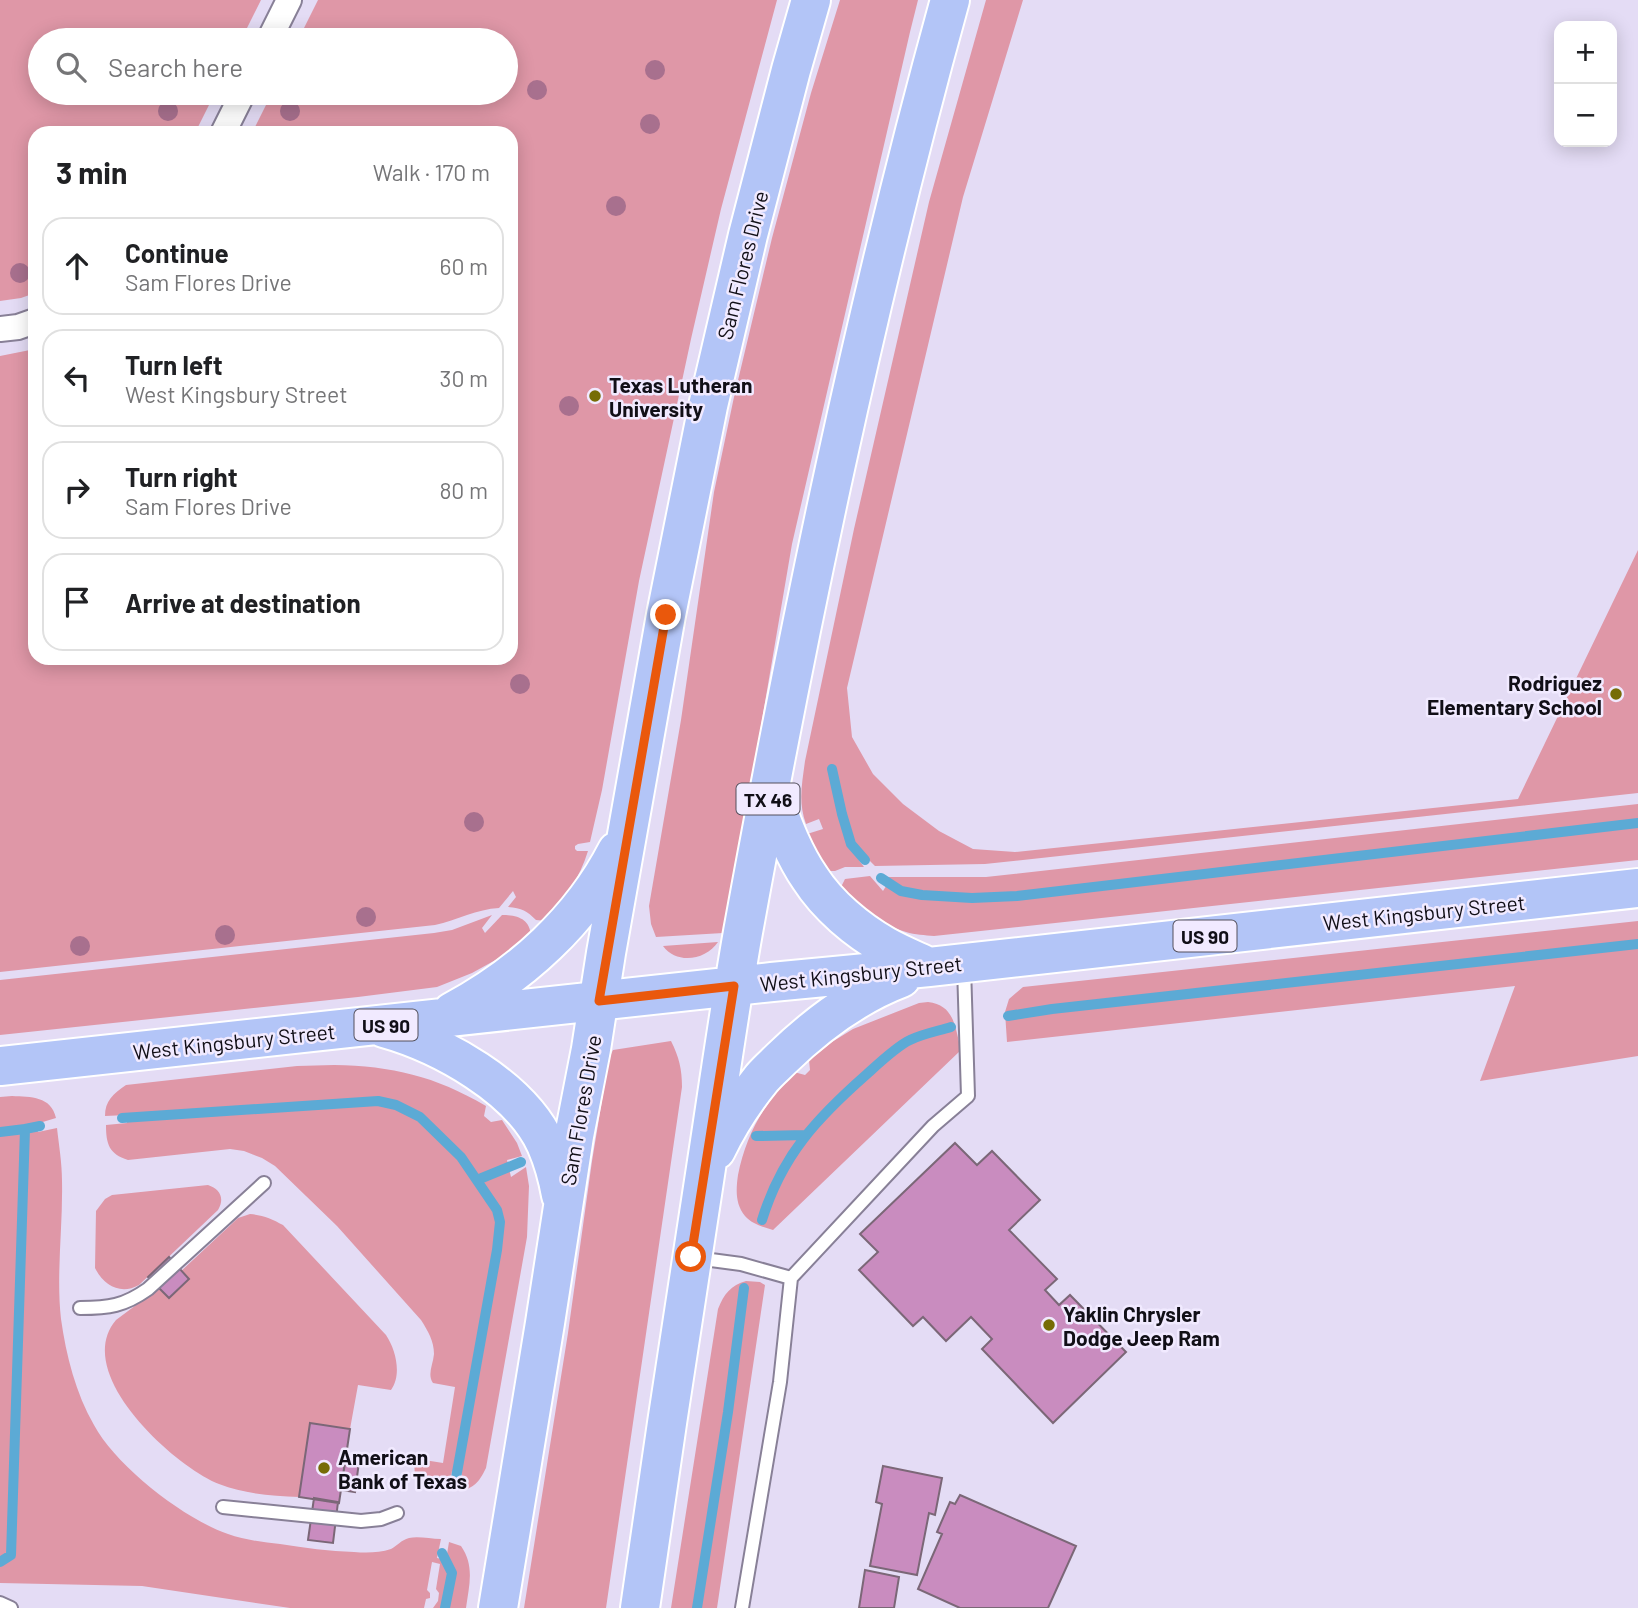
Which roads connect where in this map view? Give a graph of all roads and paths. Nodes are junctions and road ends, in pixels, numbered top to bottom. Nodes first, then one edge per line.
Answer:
1 (289, 0) edge
2 (811, 0) edge
3 (950, 0) edge
4 (275, 28) edge
5 (237, 105) edge
6 (226, 126) edge
7 (28, 323) edge
8 (0, 329) edge
9 (770, 791) junction
10 (628, 831) junction
11 (1638, 888) edge
12 (946, 965) junction
13 (734, 986) junction
14 (599, 1001) junction
15 (439, 1019) junction
16 (375, 1026) junction
17 (0, 1066) edge
18 (705, 1172) junction
19 (264, 1183) dead end
20 (563, 1213) junction
21 (691, 1257) junction
22 (791, 1278) junction
23 (80, 1308) dead end
24 (223, 1507) dead end
25 (397, 1513) dead end
26 (0, 1603) edge
27 (11, 1608) edge
28 (498, 1608) edge
29 (640, 1608) edge
30 (742, 1608) edge

1 - 4 street
2 - 10 main road, Sam Flores Drive
3 - 9 main road, TX 46
5 - 6 street
7 - 8 street
9 - 12 main road
9 - 13 main road, TX 46
10 - 14 main road, Sam Flores Drive
10 - 15 main road
11 - 12 main road, West Kingsbury Street / US 90
12 - 13 main road, West Kingsbury Street / US 90
12 - 18 main road
12 - 22 lane
13 - 14 main road, West Kingsbury Street / US 90
13 - 18 main road, TX 46
14 - 15 main road, West Kingsbury Street / US 90
14 - 20 main road, Sam Flores Drive
15 - 16 main road, West Kingsbury Street / US 90
16 - 17 main road, West Kingsbury Street / US 90
16 - 20 main road
18 - 21 main road, TX 46
19 - 23 lane
20 - 28 main road, Sam Flores Drive
21 - 22 lane
21 - 29 main road, TX 46
22 - 30 lane
24 - 25 lane
26 - 27 lane

